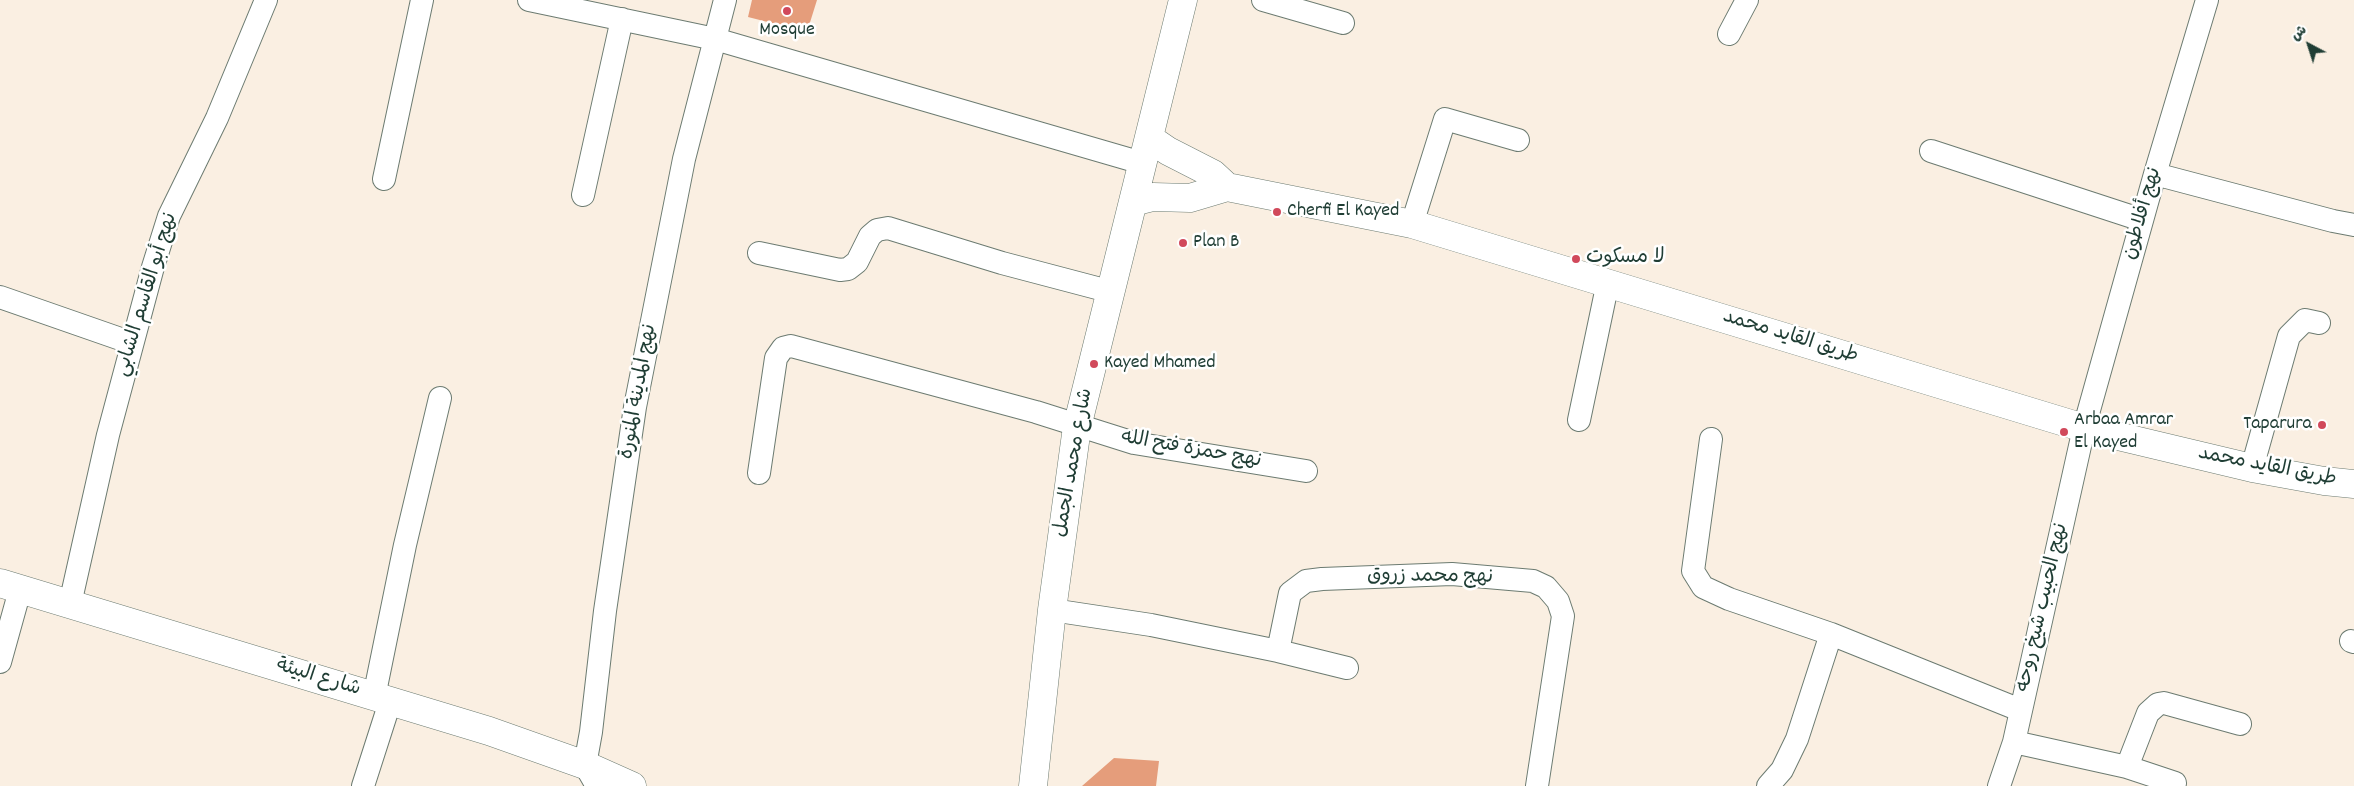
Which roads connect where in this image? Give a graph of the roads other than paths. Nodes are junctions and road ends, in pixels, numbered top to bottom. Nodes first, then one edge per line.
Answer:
1 (266, 0) edge
2 (422, 0) edge
3 (529, 0) edge
4 (725, 0) edge
5 (1183, 0) edge
6 (1263, 0) edge
7 (1747, 0) edge
8 (2206, 0) edge
9 (622, 19) junction
10 (1343, 23) dead end
11 (1729, 34) dead end
12 (715, 39) junction
13 (1518, 140) dead end
14 (1146, 151) junction
15 (1931, 151) dead end
16 (2155, 174) junction
17 (384, 179) dead end
18 (1227, 187) junction
19 (583, 196) dead end
20 (1133, 202) junction
21 (2142, 220) junction
22 (1412, 224) junction
23 (2354, 225) edge
24 (759, 253) dead end
25 (1608, 282) junction
26 (1112, 292) junction
27 (0, 297) edge
28 (2319, 323) dead end
29 (132, 343) junction
30 (440, 398) dead end
31 (1579, 420) dead end
32 (1077, 427) junction
33 (2084, 428) junction
34 (1711, 439) dead end
35 (2252, 468) junction
36 (1306, 471) dead end
37 (759, 472) dead end
38 (2354, 484) edge
39 (10, 587) edge
40 (70, 604) junction
41 (1052, 610) junction
42 (1831, 634) junction
43 (1278, 651) junction
44 (0, 662) edge
45 (1347, 668) dead end
46 (382, 700) junction
47 (2020, 710) junction
48 (2240, 724) dead end
49 (2014, 742) junction
50 (2128, 768) junction
51 (591, 775) edge
52 (2175, 783) dead end
53 (364, 786) edge
54 (632, 786) edge
55 (1033, 786) edge
56 (1537, 786) edge
57 (1768, 786) edge
58 (2000, 786) edge

1 - 29 street, نهج أبو القاسم الشابي
2 - 17 street
3 - 9 street
4 - 12 street, نهج المدينة المنورة
5 - 14 street, شارع محمد الجمل
6 - 10 street
7 - 11 street
8 - 16 street, نهج أفلاطون
9 - 12 street
9 - 19 street
12 - 14 street
12 - 51 street, نهج المدينة المنورة
13 - 22 street
14 - 18 street, طريق القايد محمد
14 - 20 street, شارع محمد الجمل
15 - 21 street
16 - 21 street, نهج أفلاطون
16 - 23 street
18 - 20 street
18 - 22 street, طريق القايد محمد
20 - 26 street, شارع محمد الجمل
21 - 33 street, نهج أفلاطون
22 - 25 street, طريق القايد محمد
24 - 26 street
25 - 31 street
25 - 33 street, طريق القايد محمد
26 - 32 street, شارع محمد الجمل
27 - 29 street
28 - 35 street
29 - 40 street, نهج أبو القاسم الشابي
30 - 46 street
32 - 36 street, نهج حمزة فتح الله
32 - 37 street, نهج حمزة فتح الله
32 - 41 street, شارع محمد الجمل
33 - 35 street, طريق القايد محمد
33 - 47 street, نهج الحبيب شيخ روحه
34 - 42 street
35 - 38 street, طريق القايد محمد
39 - 40 street, شارع البيئة
39 - 44 street
40 - 46 street, شارع البيئة
41 - 43 street
41 - 55 street, شارع محمد الجمل
42 - 47 street
42 - 57 street
43 - 45 street
43 - 56 street, نهج محمد زروق
46 - 51 street, شارع البيئة
46 - 53 street
47 - 49 street, نهج الحبيب شيخ روحه
48 - 50 street
49 - 50 street
49 - 58 street, نهج الحبيب شيخ روحه
50 - 52 street
51 - 54 street, شارع البيئة

